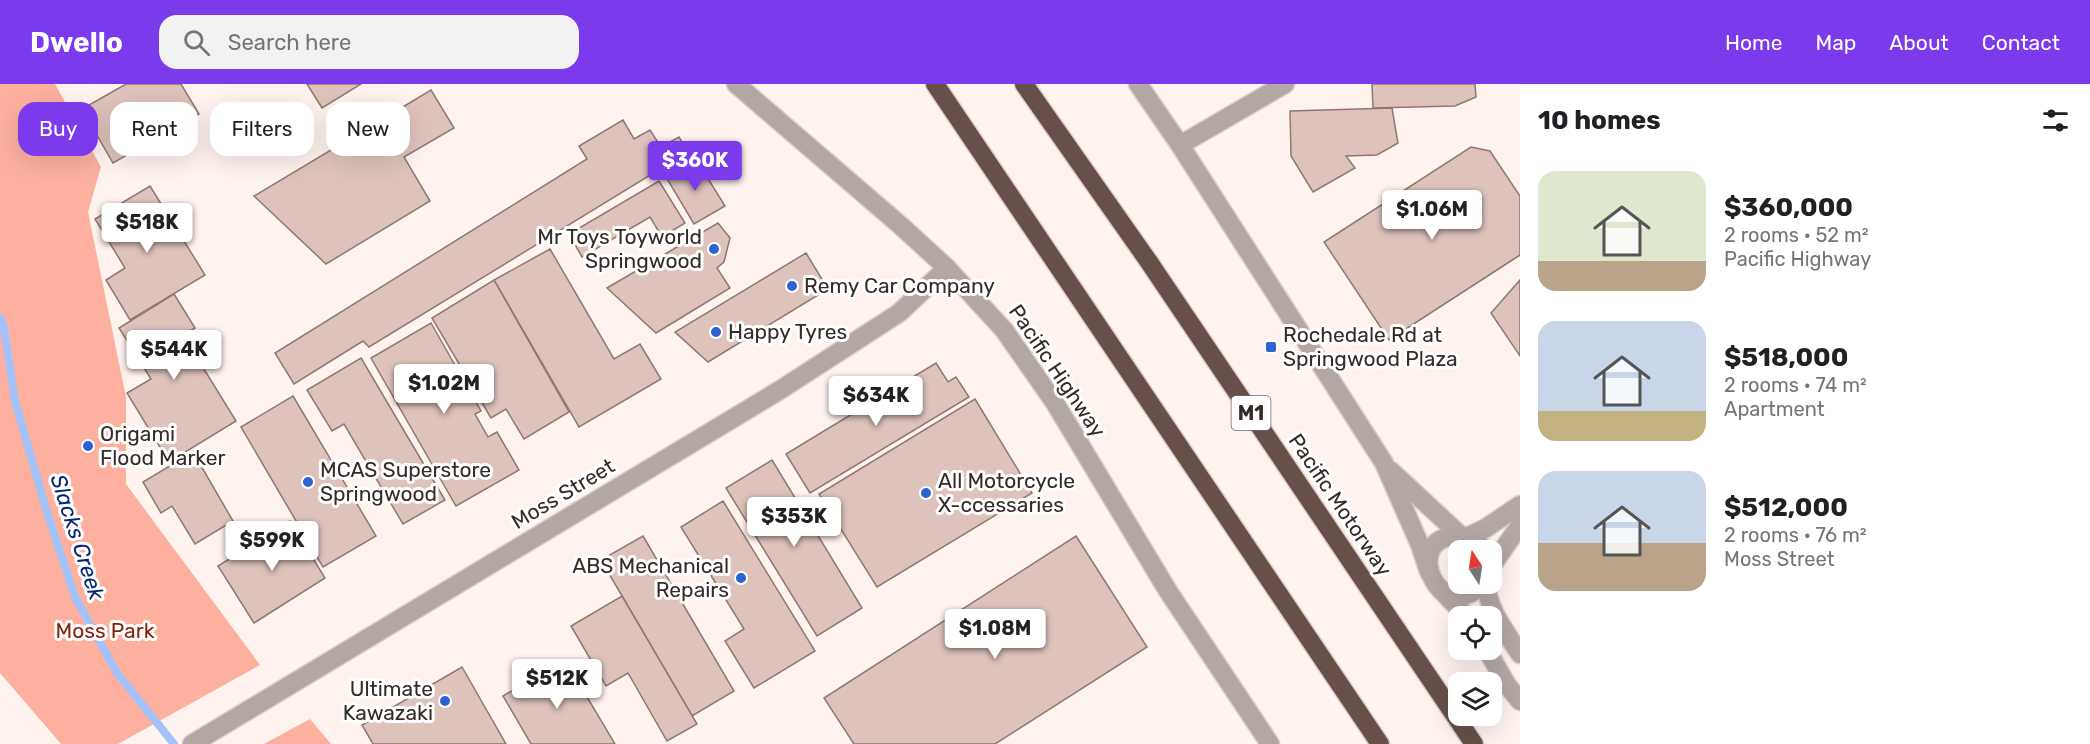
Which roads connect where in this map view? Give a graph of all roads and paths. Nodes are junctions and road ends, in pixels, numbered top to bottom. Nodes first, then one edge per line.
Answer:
1 (736, 84) edge
2 (935, 84) edge
3 (1023, 84) edge
4 (1138, 84) edge
5 (1285, 84) edge
6 (1180, 146) junction
7 (947, 268) junction
8 (1383, 463) junction
9 (1520, 505) edge
10 (1520, 525) edge
11 (1464, 536) junction
12 (1472, 540) edge
13 (1502, 551) edge
14 (1429, 572) junction
15 (1438, 588) junction
16 (1448, 594) edge
17 (1448, 594) edge
18 (1467, 594) edge
19 (1487, 594) edge
20 (1456, 606) edge
21 (1520, 654) edge
22 (1493, 660) edge
23 (1520, 701) edge
24 (192, 744) edge
25 (1270, 744) edge
26 (1380, 744) edge
27 (1474, 744) edge

1 - 7 street, Pacific Highway
2 - 26 highway
3 - 27 highway, Pacific Motorway / M1
4 - 6 street
5 - 6 street
6 - 8 street
7 - 24 street, Moss Street
7 - 25 street, Pacific Highway
8 - 11 street
8 - 14 street
9 - 11 street
10 - 13 street
11 - 12 street
11 - 14 street
14 - 15 street
15 - 17 street
15 - 20 street
16 - 18 street
19 - 21 street
22 - 23 street

